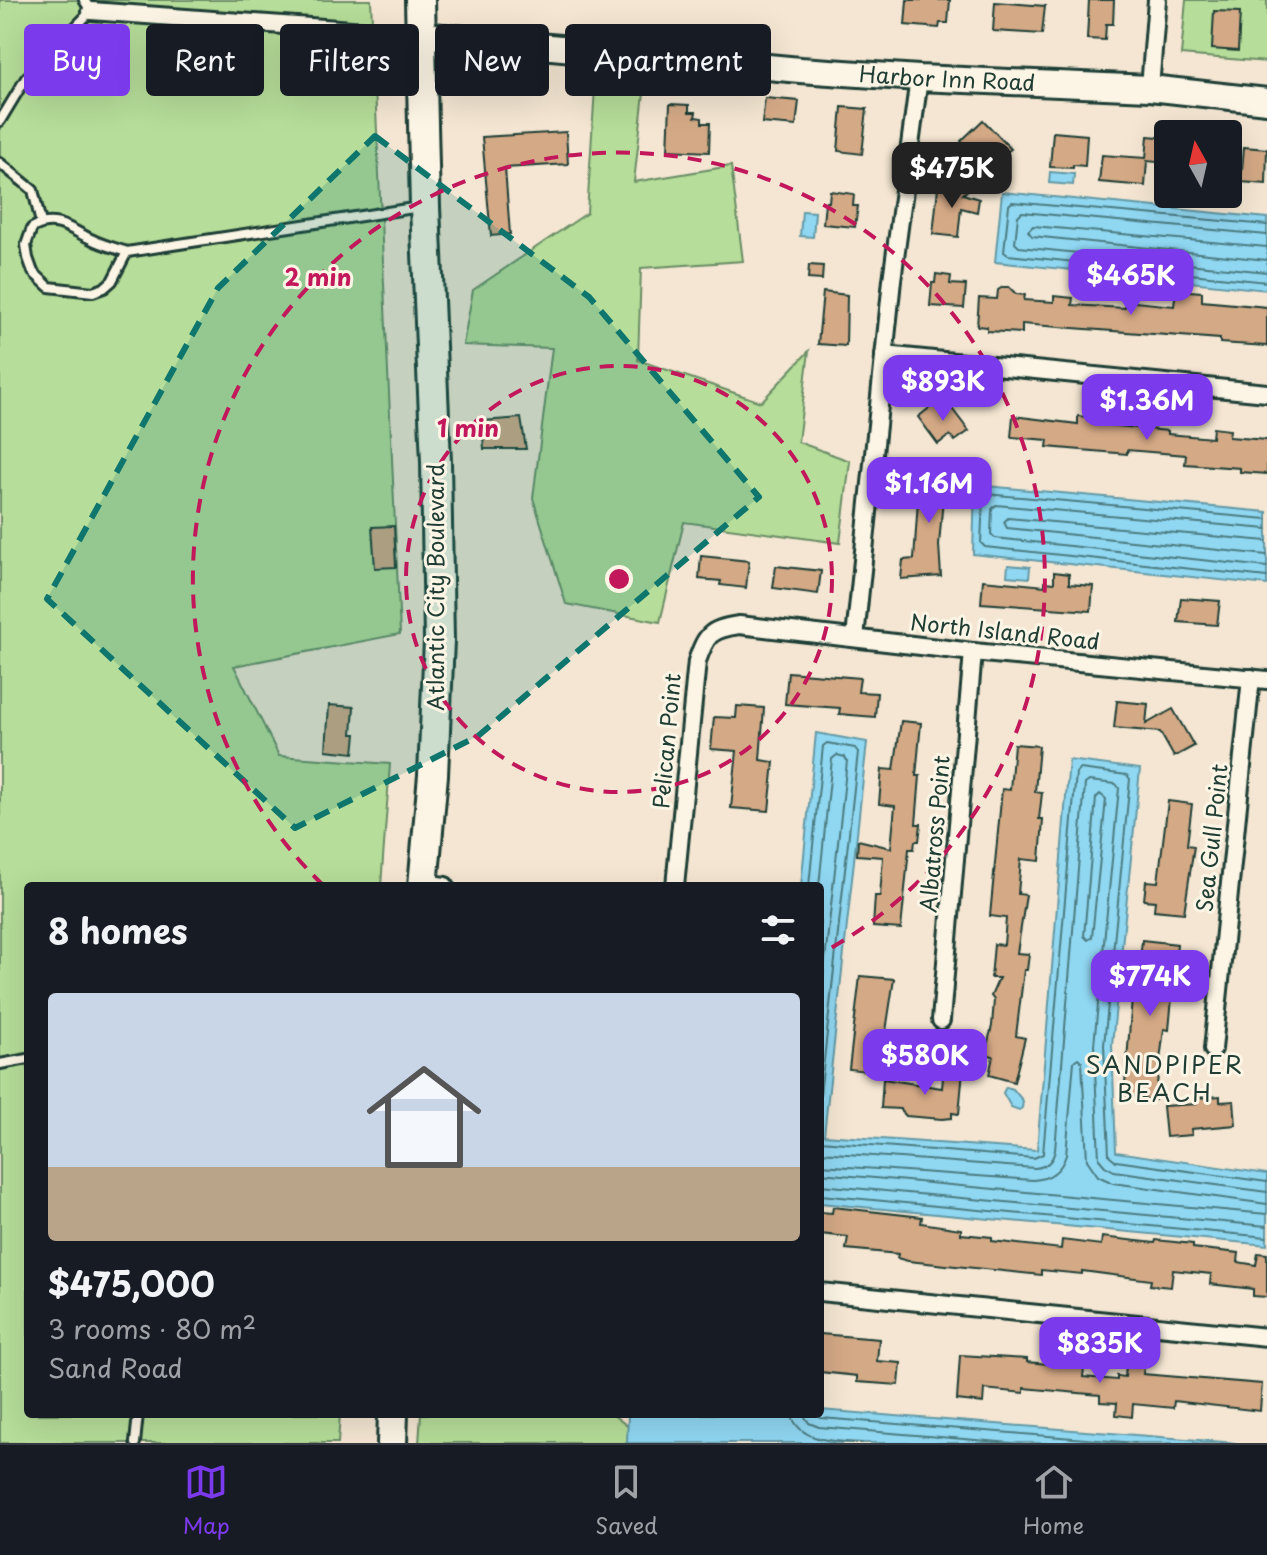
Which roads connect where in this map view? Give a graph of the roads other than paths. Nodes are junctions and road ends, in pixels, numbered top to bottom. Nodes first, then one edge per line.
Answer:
1 (420, 0) edge
2 (1157, 0) edge
3 (88, 6) edge
4 (421, 35) junction
5 (919, 78) junction
6 (1150, 88) junction
7 (1267, 101) edge
8 (0, 121) edge
9 (0, 163) edge
10 (425, 207) junction
11 (41, 223) junction
12 (127, 252) junction
13 (884, 355) junction
14 (1267, 393) edge
15 (739, 625) joint
16 (855, 638) junction
17 (973, 652) junction
18 (1259, 679) edge
19 (430, 882) edge
20 (675, 882) edge
21 (941, 1020) dead end
22 (1213, 1049) dead end
23 (24, 1060) edge
24 (0, 1064) edge
25 (824, 1292) edge
26 (1267, 1337) edge
27 (138, 1418) edge
28 (393, 1418) edge
29 (135, 1443) edge
30 (392, 1443) edge

1 - 4 highway, Atlantic City Boulevard
2 - 6 street
3 - 4 street, Harbor Inn Road
3 - 8 lane
4 - 5 main road, Harbor Inn Road
4 - 10 highway, Atlantic City Boulevard
5 - 6 main road, Harbor Inn Road
5 - 13 street
6 - 7 main road, Harbor Inn Road
9 - 11 lane
10 - 12 lane
10 - 19 highway, Atlantic City Boulevard
11 - 12 lane
11 - 12 lane
13 - 14 street
13 - 16 street
15 - 16 street, North Island Road
15 - 20 street, Pelican Point
16 - 17 street, North Island Road
17 - 18 street, North Island Road
17 - 21 street, Albatross Point
18 - 22 street, Sea Gull Point
23 - 24 lane
25 - 26 street
27 - 29 lane
28 - 30 highway

